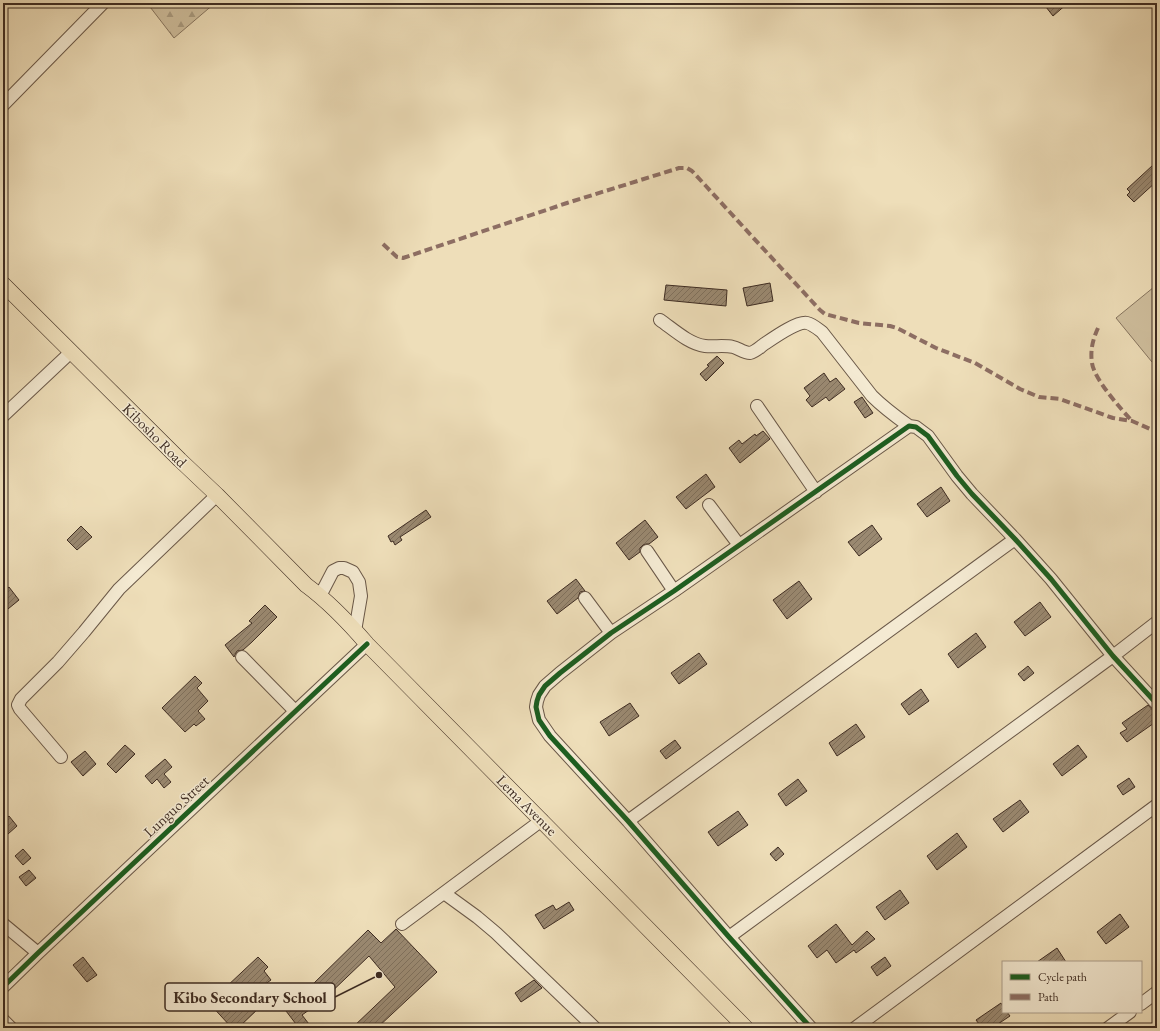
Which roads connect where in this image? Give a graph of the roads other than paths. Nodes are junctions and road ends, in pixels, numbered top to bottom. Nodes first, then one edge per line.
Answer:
1 (103, 3) edge
2 (3, 105) edge
3 (3, 284) edge
4 (660, 320) dead end
5 (71, 352) junction
6 (757, 406) dead end
7 (3, 416) edge
8 (909, 426) junction
9 (816, 492) junction
10 (217, 495) junction
11 (709, 505) dead end
12 (1015, 539) junction
13 (739, 545) junction
14 (647, 551) dead end
15 (306, 585) joint
16 (674, 591) junction
17 (320, 596) junction
18 (585, 598) dead end
19 (1157, 622) edge
20 (355, 630) junction
21 (611, 633) junction
22 (367, 644) junction
23 (1113, 656) junction
24 (242, 657) dead end
25 (1157, 704) edge
26 (295, 711) junction
27 (61, 758) dead end
28 (1157, 805) edge
29 (542, 820) junction
30 (628, 821) junction
31 (444, 893) junction
32 (3, 924) edge
33 (402, 924) dead end
34 (729, 937) junction
35 (38, 953) junction
36 (3, 988) edge
37 (1157, 992) edge
38 (1142, 1003) edge
39 (1129, 1013) edge
40 (3, 1020) edge
41 (11, 1028) edge
42 (596, 1028) edge
43 (746, 1028) edge
44 (811, 1028) edge
45 (855, 1028) edge
46 (1108, 1028) edge

1 - 2 street
3 - 5 main road, Kibosho Road
4 - 8 street
5 - 7 street
5 - 10 main road, Kibosho Road
6 - 9 street
8 - 9 street
8 - 12 street
9 - 13 street
10 - 15 main road, Kibosho Road
10 - 27 street
11 - 13 street
12 - 23 street
12 - 30 street
13 - 16 street
14 - 16 street
15 - 17 main road, Lema Avenue
16 - 21 street
17 - 20 main road, Lema Avenue
17 - 20 street
18 - 21 street
19 - 23 street
20 - 22 main road, Lema Avenue
21 - 30 street
22 - 26 street, Lunguo Street
22 - 29 main road, Lema Avenue
23 - 25 street
23 - 34 street
24 - 26 street
26 - 35 street, Lunguo Street
28 - 45 street
29 - 31 street
29 - 43 main road, Lema Avenue
30 - 34 street
31 - 33 street
31 - 42 street
32 - 35 street
34 - 44 street
35 - 36 street, Lunguo Street
37 - 38 street
39 - 46 street
40 - 41 street

